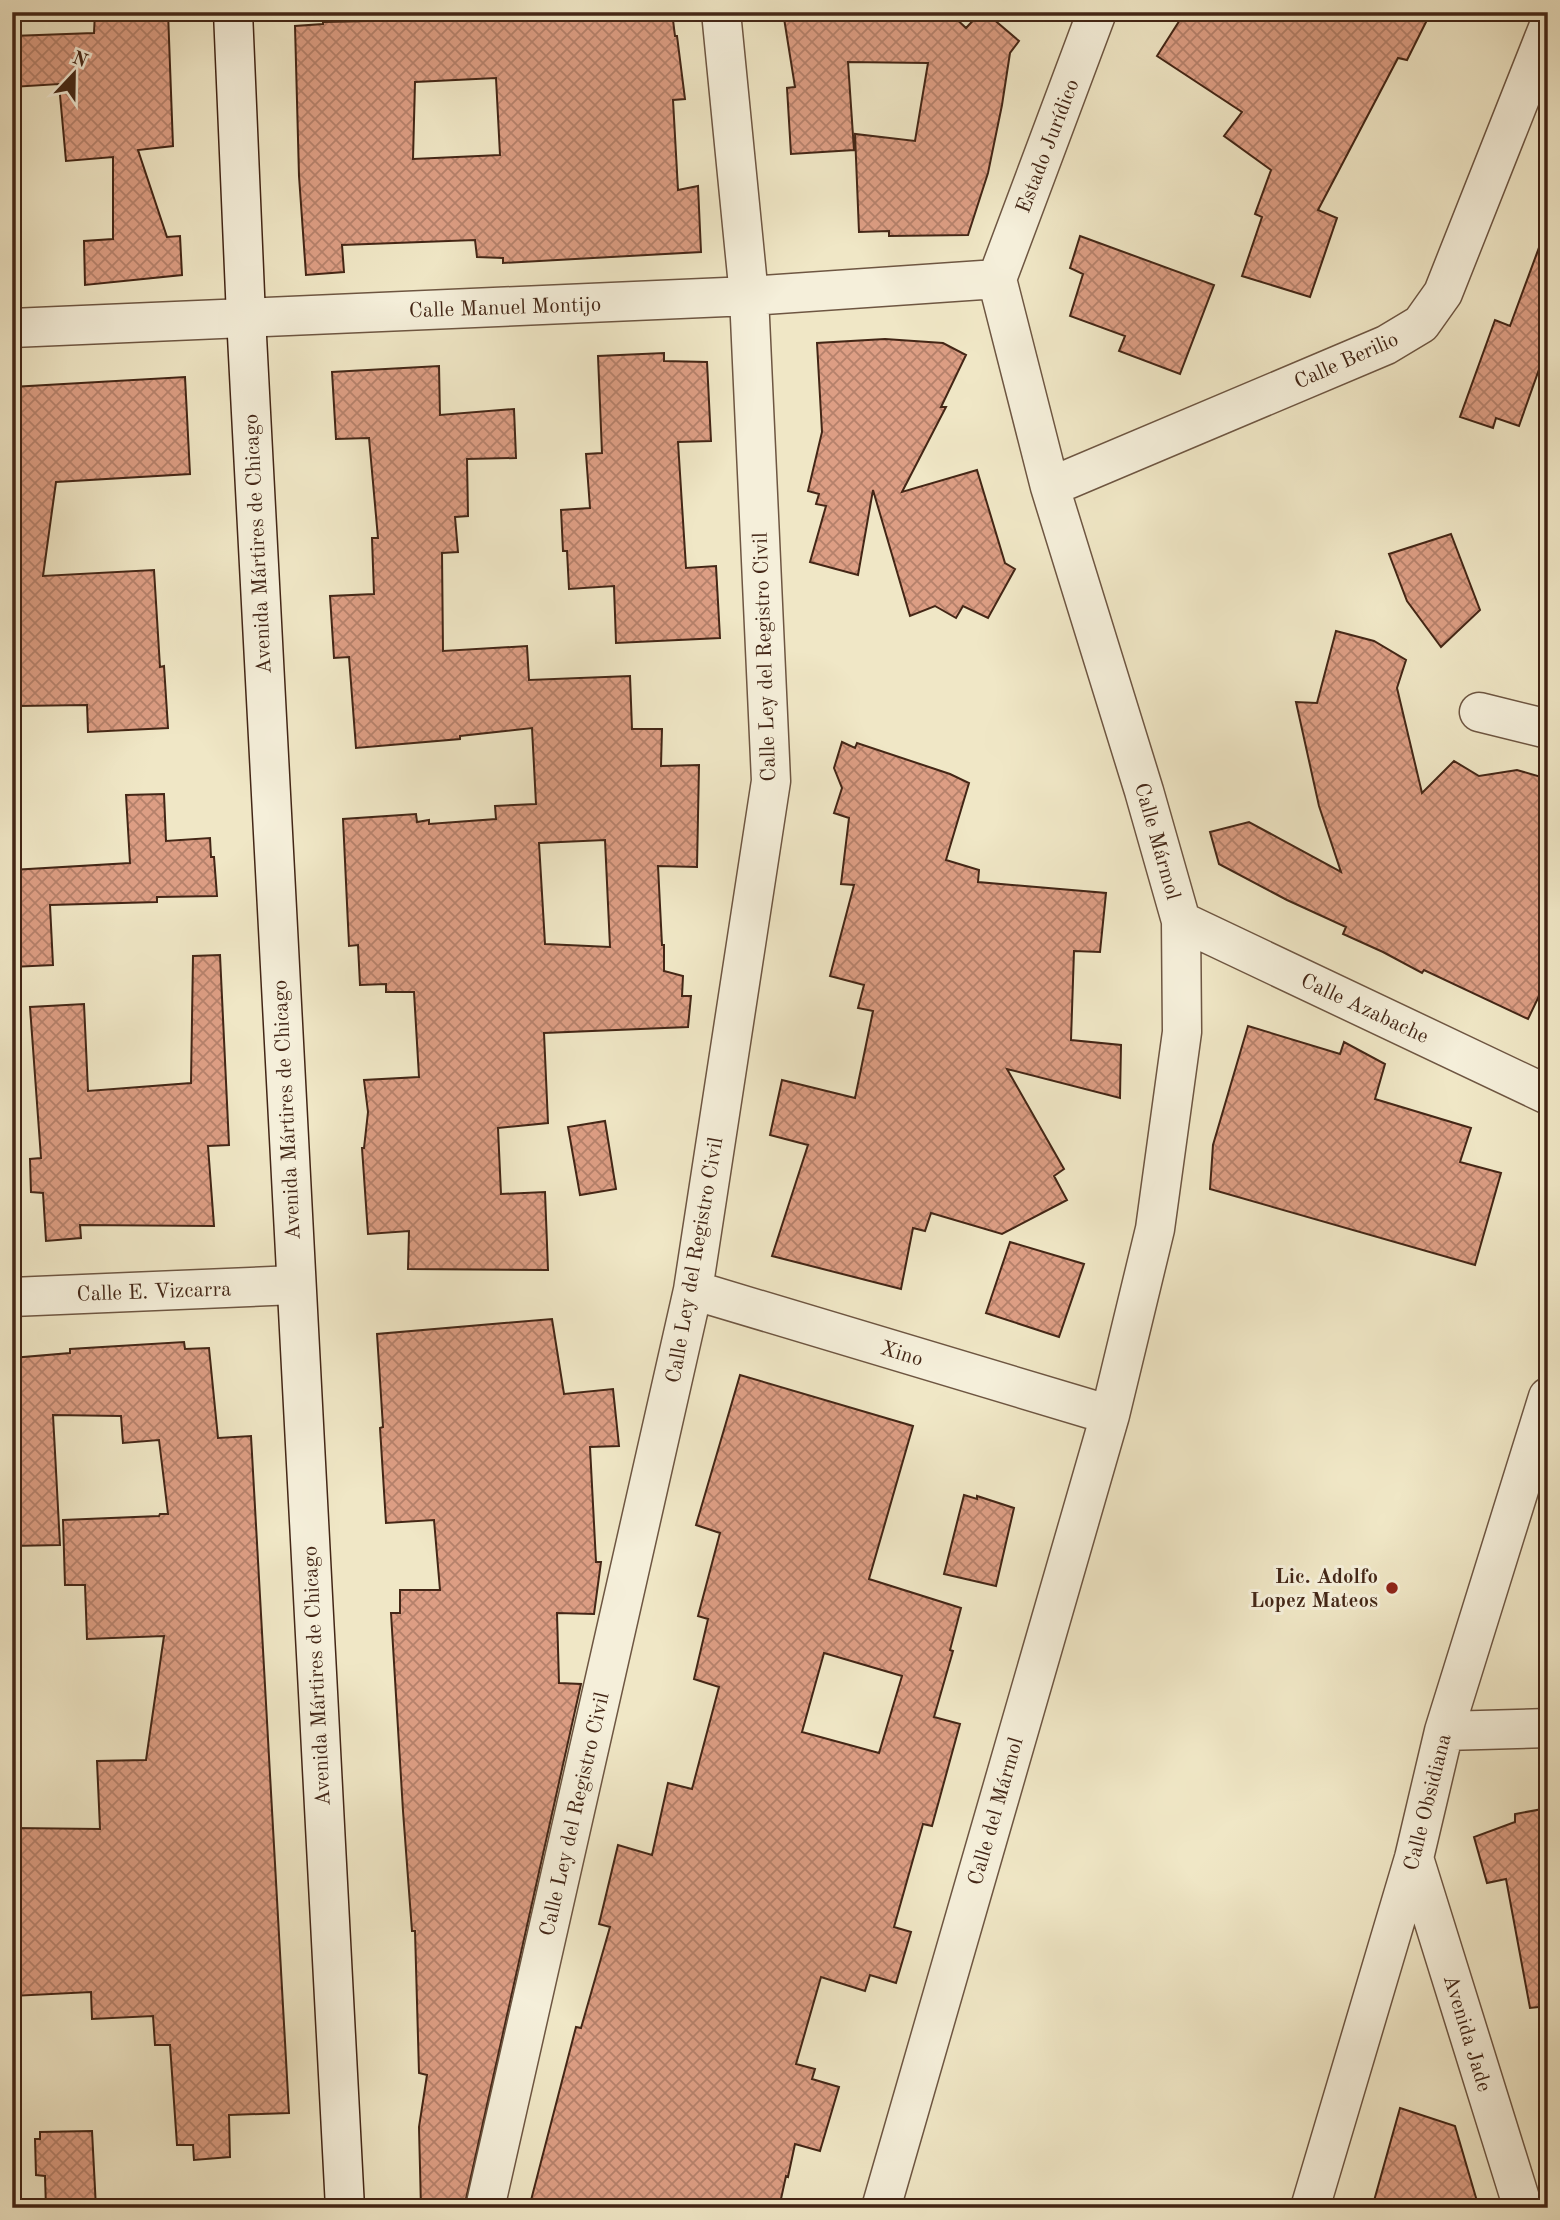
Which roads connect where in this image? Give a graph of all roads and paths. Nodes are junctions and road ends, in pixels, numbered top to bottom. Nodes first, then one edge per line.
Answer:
1 (233, 12) edge
2 (721, 12) edge
3 (1097, 12) edge
4 (1548, 28) edge
5 (997, 279) junction
6 (749, 296) junction
7 (246, 317) junction
8 (12, 328) edge
9 (1050, 487) junction
10 (1479, 712) dead end
11 (1548, 729) edge
12 (1181, 921) junction
13 (1548, 1095) edge
14 (295, 1285) junction
15 (693, 1290) junction
16 (12, 1297) edge
17 (1548, 1397) edge
18 (1110, 1415) junction
19 (1548, 1728) edge
20 (1444, 1731) junction
21 (1414, 1858) junction
22 (345, 2208) edge
23 (485, 2208) edge
24 (881, 2208) edge
25 (1310, 2208) edge
26 (1523, 2208) edge

1 - 7 street, Avenida Mártires de Chicago
2 - 6 street, Calle Ley del Registro Civil
3 - 5 street, Estado Jurídico
4 - 9 street, Calle Berilio
5 - 6 street, Calle Manuel Montijo
5 - 9 street, Calle Mármol
6 - 7 street, Calle Manuel Montijo
6 - 15 street, Calle Ley del Registro Civil
7 - 8 street, Calle Manuel Montijo
7 - 14 street, Avenida Mártires de Chicago
9 - 12 street, Calle Mármol
10 - 11 street
12 - 13 street, Calle Azabache
12 - 18 street, Calle Mármol
14 - 16 street, Calle E. Vizcarra
14 - 22 street, Avenida Mártires de Chicago
15 - 18 street, Xino
15 - 23 street, Calle Ley del Registro Civil
17 - 20 street, Calle Obsidiana
18 - 24 street, Calle del Mármol
19 - 20 street
20 - 21 street, Calle Obsidiana
21 - 25 street, Calle Obsidiana
21 - 26 street, Avenida Jade

